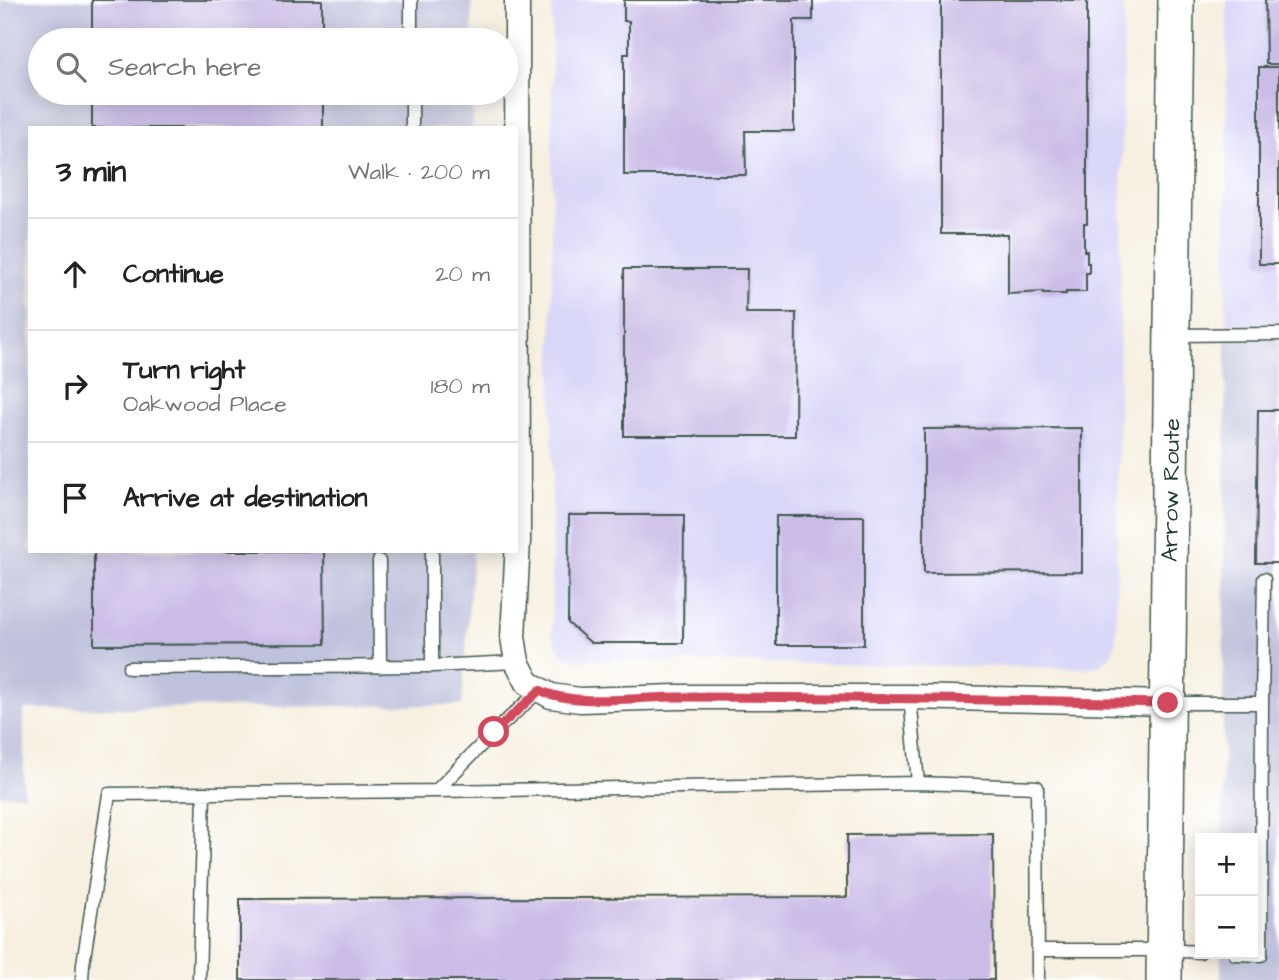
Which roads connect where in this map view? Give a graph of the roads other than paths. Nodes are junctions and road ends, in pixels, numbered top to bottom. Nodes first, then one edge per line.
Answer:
1 (411, 0) edge
2 (517, 0) edge
3 (1175, 0) edge
4 (411, 28) edge
5 (517, 28) edge
6 (412, 105) edge
7 (517, 105) edge
8 (412, 126) edge
9 (517, 126) edge
10 (1279, 334) edge
11 (1172, 335) junction
12 (432, 553) edge
13 (516, 553) edge
14 (379, 561) dead end
15 (1264, 579) dead end
16 (432, 666) junction
17 (380, 667) junction
18 (129, 668) dead end
19 (528, 678) junction
20 (910, 697) junction
21 (1168, 703) junction
22 (1262, 704) junction
23 (918, 783) junction
24 (436, 791) junction
25 (204, 793) junction
26 (1038, 950) junction
27 (1195, 954) edge
28 (1258, 955) edge
29 (1164, 965) edge
30 (82, 980) edge
31 (199, 980) edge
32 (1038, 980) edge

1 - 4 lane
2 - 5 street
3 - 11 main road, Arrow Route
6 - 8 lane
7 - 9 street
10 - 11 lane
11 - 21 main road, Arrow Route
12 - 16 lane
13 - 19 street
14 - 17 lane
15 - 22 lane
16 - 17 lane
16 - 19 lane
17 - 18 lane
19 - 20 street
19 - 24 lane
20 - 21 street
20 - 23 lane
21 - 22 lane
21 - 29 main road, Arrow Route
22 - 28 lane
23 - 24 lane
23 - 26 lane
24 - 25 lane
25 - 30 lane
25 - 31 lane
26 - 29 lane
26 - 32 lane
27 - 29 lane

